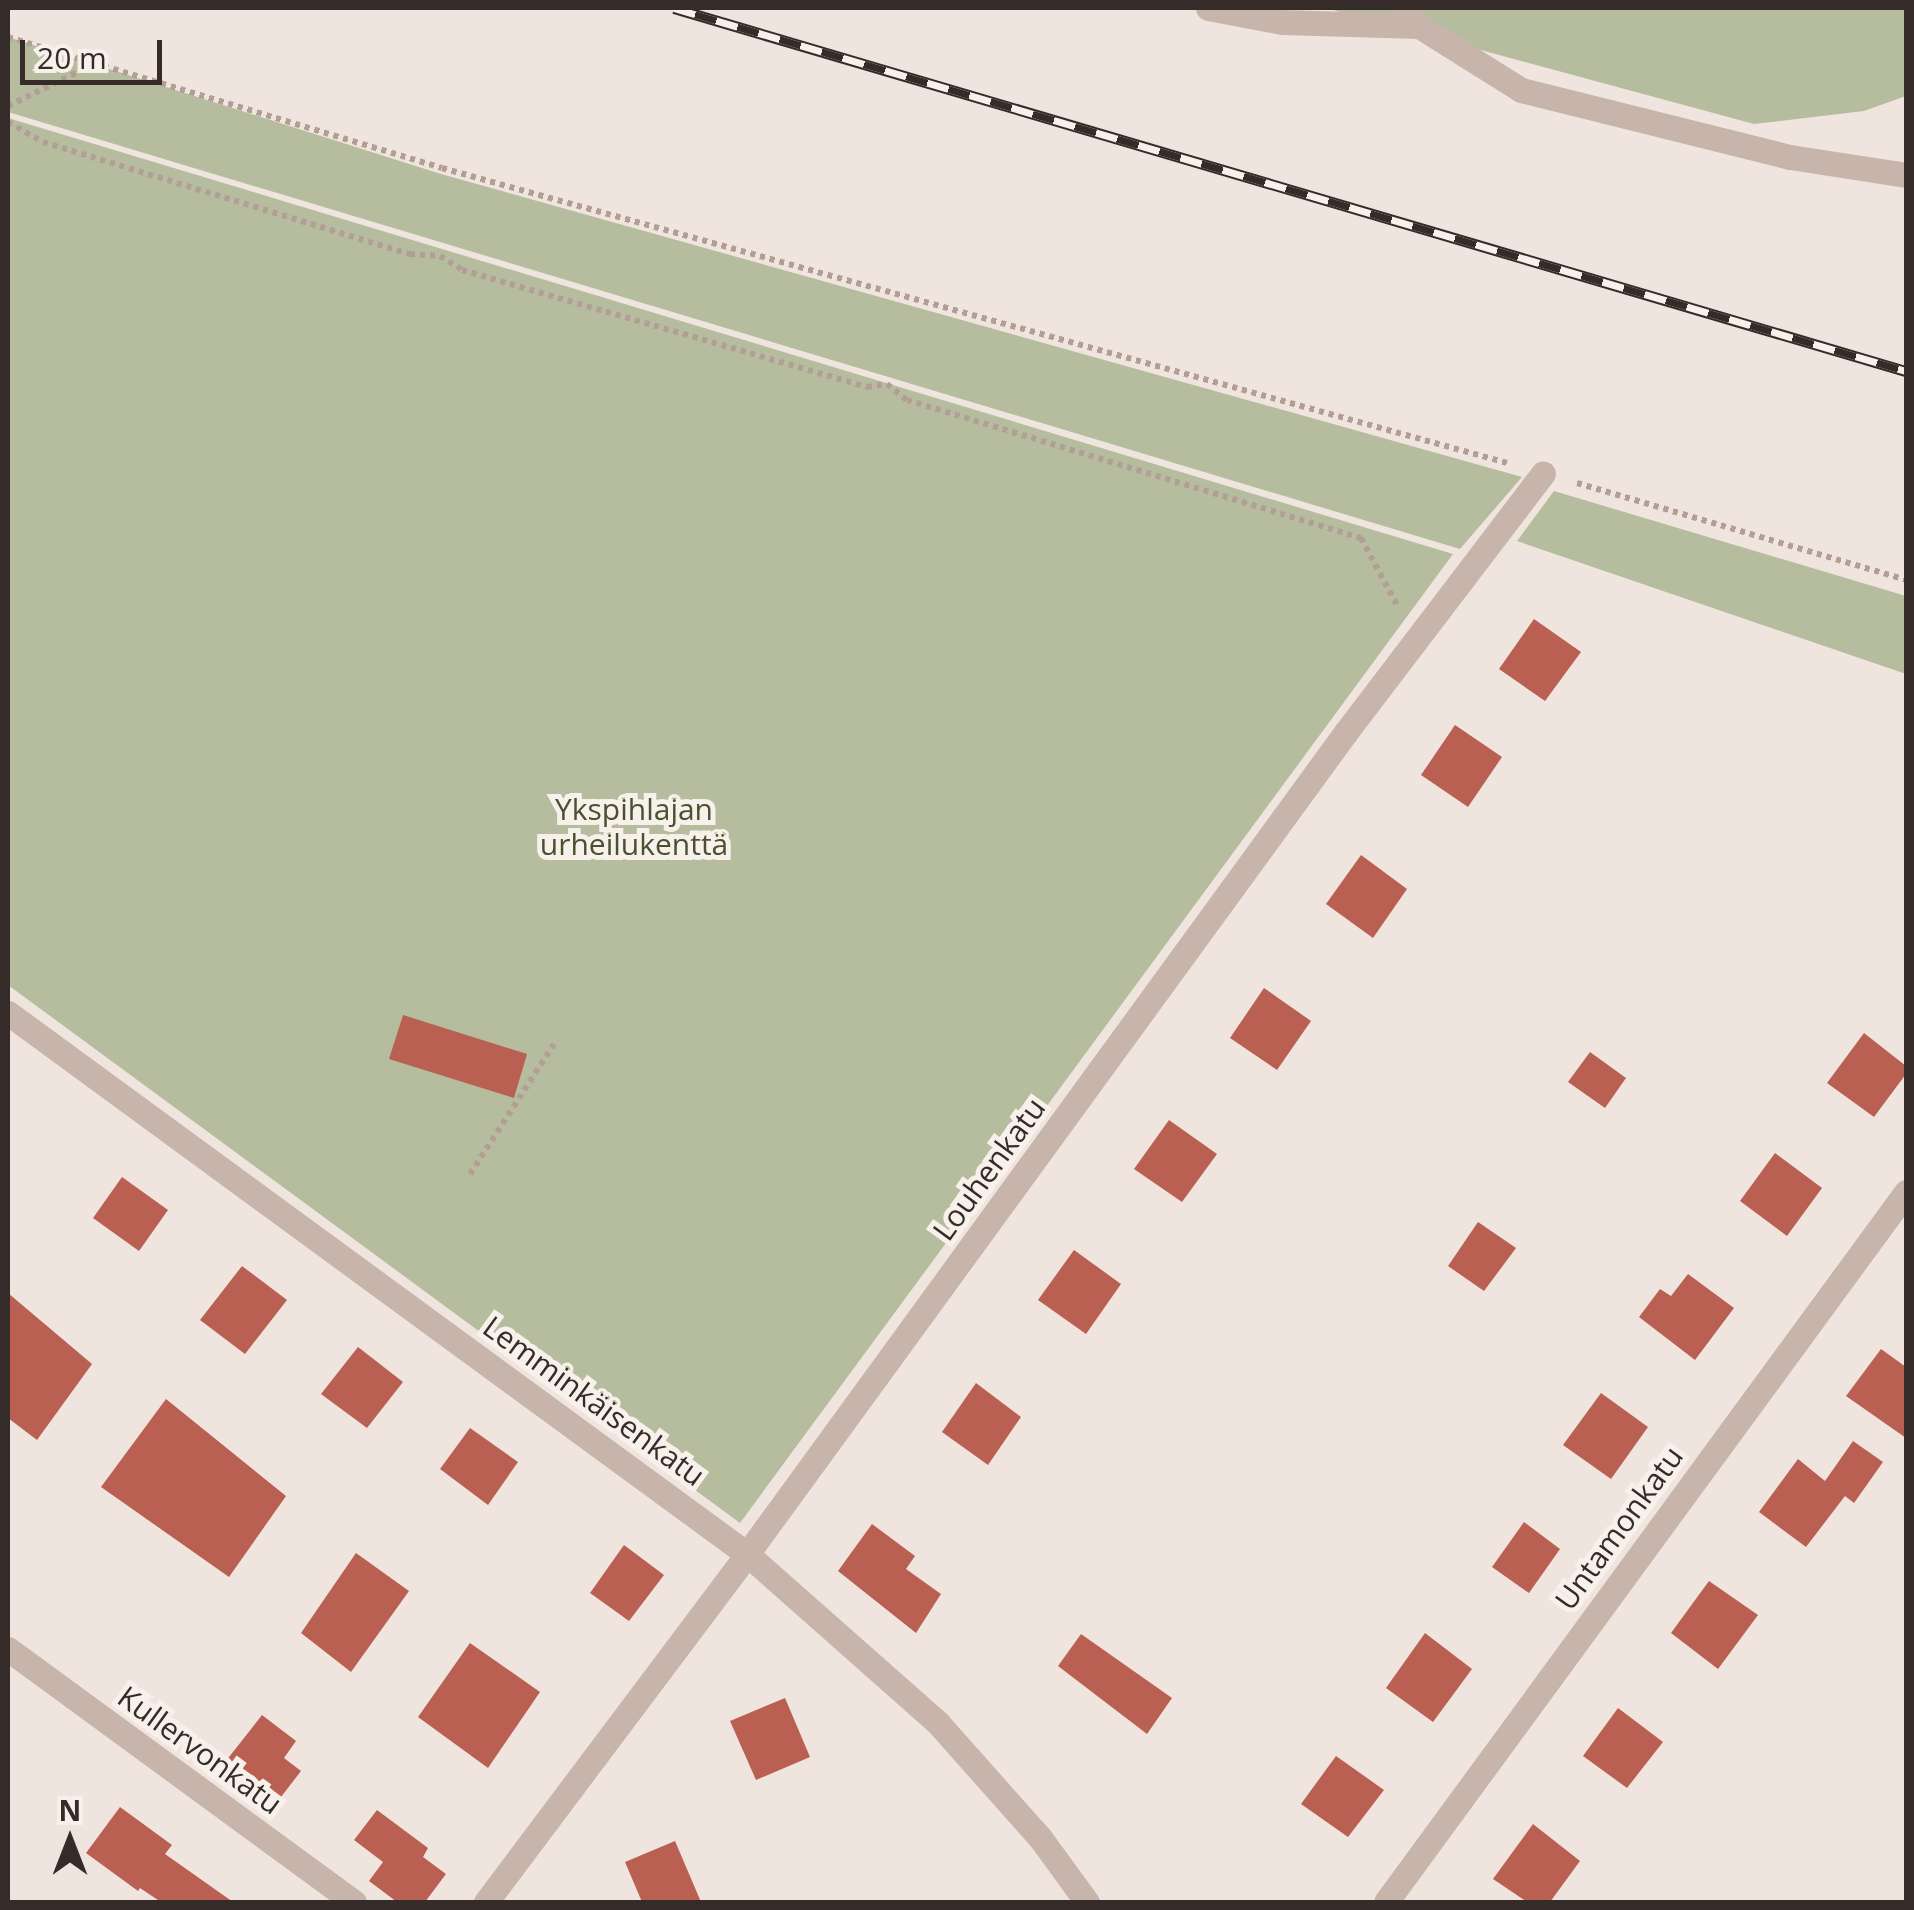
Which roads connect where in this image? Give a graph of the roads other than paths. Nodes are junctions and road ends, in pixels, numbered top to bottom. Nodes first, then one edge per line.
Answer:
1 (1208, 8) edge
2 (1411, 16) edge
3 (1906, 175) edge
4 (1543, 473) road end
5 (8, 1013) edge
6 (1906, 1192) edge
7 (748, 1554) junction
8 (8, 1649) edge
9 (354, 1902) edge
10 (486, 1902) edge
11 (1088, 1902) edge
12 (1386, 1902) edge

1 - 2 street
2 - 3 street
4 - 7 street, Louhenkatu
5 - 7 street, Lemminkäisenkatu
6 - 12 street, Untamonkatu
7 - 10 street, Louhenkatu
7 - 11 street, Lemminkäisenkatu
8 - 9 street, Kullervonkatu

